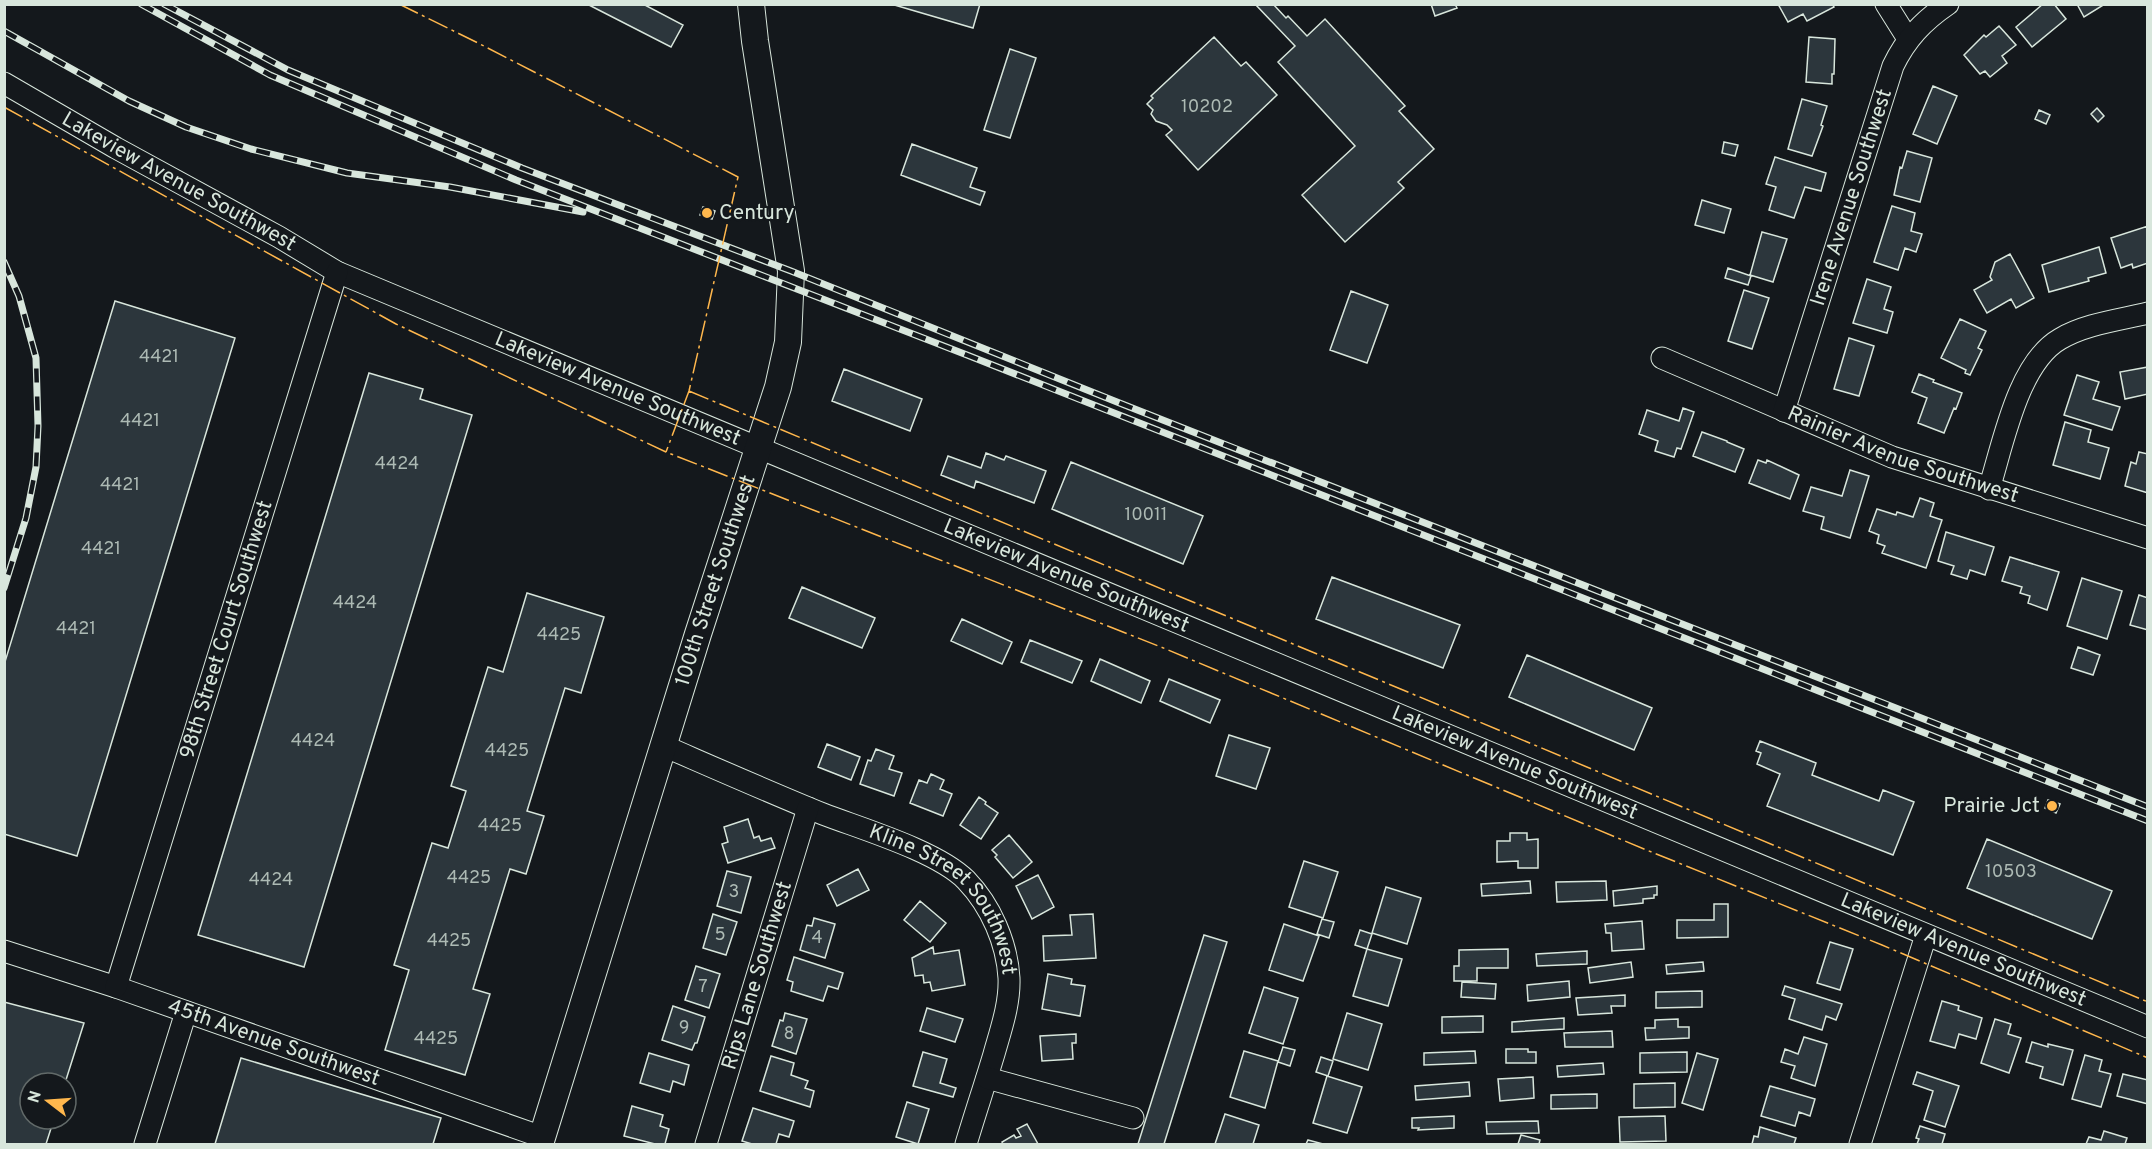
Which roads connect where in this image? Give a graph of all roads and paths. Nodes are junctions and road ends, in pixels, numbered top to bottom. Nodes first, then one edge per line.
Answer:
1 (752, 4) edge
2 (1886, 4) edge
3 (1948, 4) edge
4 (1908, 39) junction
5 (4, 83) edge
6 (337, 272) junction
7 (2148, 313) edge
8 (1662, 358) dead end
9 (1784, 411) junction
10 (759, 450) junction
11 (1989, 489) junction
12 (2148, 538) edge
13 (664, 746) junction
14 (808, 808) junction
15 (1926, 935) junction
16 (4, 951) edge
17 (116, 987) junction
18 (186, 1012) junction
19 (2148, 1027) edge
20 (987, 1078) junction
21 (1133, 1118) dead end
22 (541, 1141) edge
23 (145, 1144) edge
24 (706, 1144) edge
25 (966, 1144) edge
26 (1860, 1144) edge

1 - 10 main road, 100th Street Southwest
2 - 4 street
3 - 4 street, Irene Avenue Southwest
4 - 9 street, Irene Avenue Southwest
5 - 6 street, Lakeview Avenue Southwest
6 - 10 street, Lakeview Avenue Southwest
6 - 17 street, 98th Street Court Southwest
7 - 11 street
8 - 9 street, Rainier Avenue Southwest
9 - 11 street, Rainier Avenue Southwest
10 - 13 main road, 100th Street Southwest
10 - 15 street, Lakeview Avenue Southwest
11 - 12 street, Rainier Avenue Southwest
13 - 14 street, Kline Street Southwest
13 - 22 main road, 100th Street Southwest
14 - 20 street, Kline Street Southwest
14 - 24 street, Rips Lane Southwest
15 - 19 street, Lakeview Avenue Southwest
15 - 26 street
16 - 17 street, 45th Avenue Southwest
17 - 18 street, 45th Avenue Southwest
18 - 22 street, 45th Avenue Southwest
18 - 23 street
20 - 21 street
20 - 25 street, Kline Street Southwest

